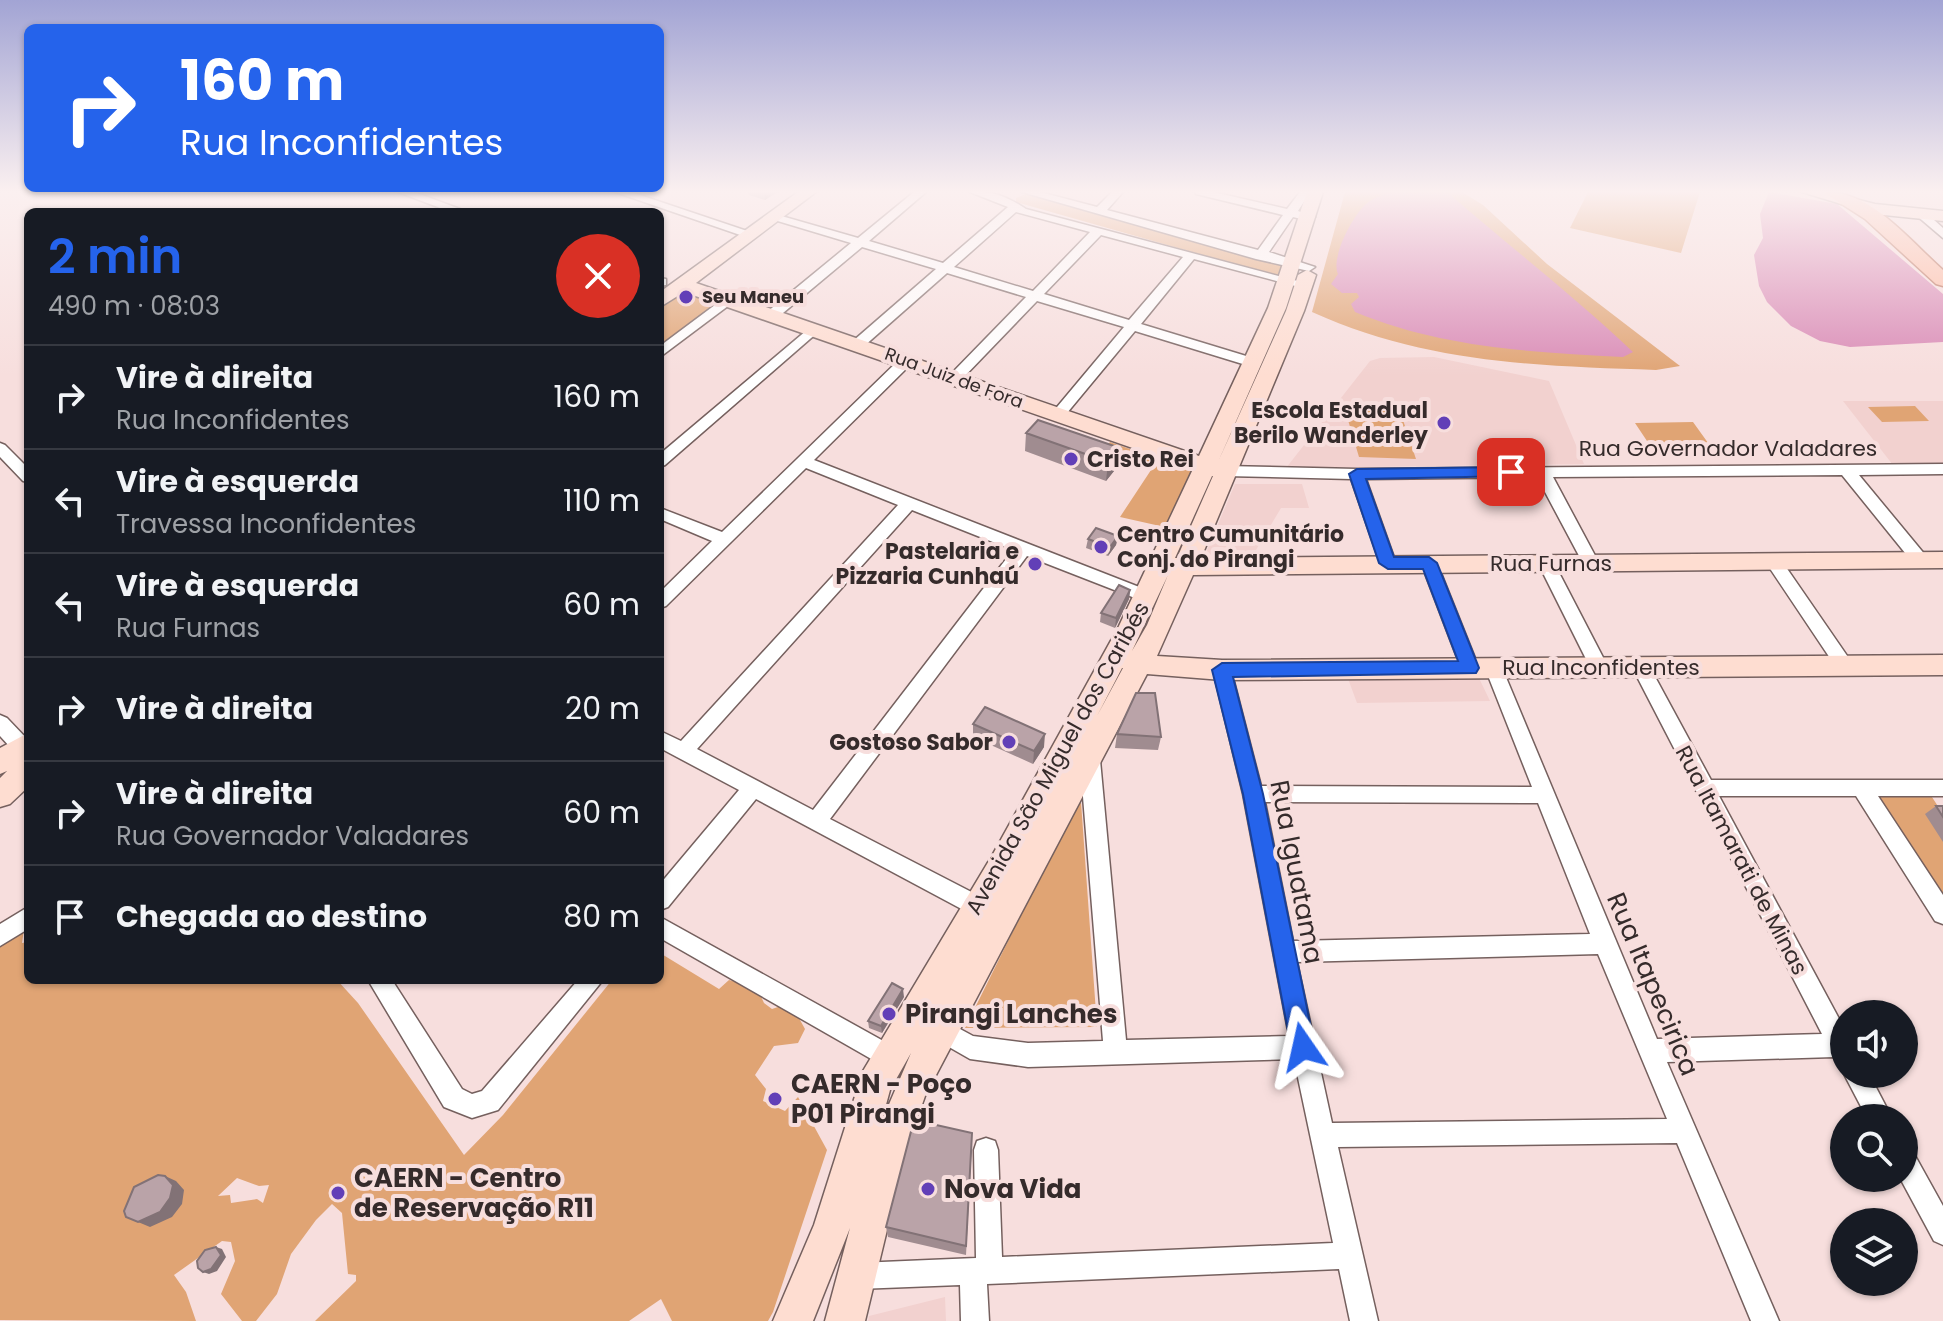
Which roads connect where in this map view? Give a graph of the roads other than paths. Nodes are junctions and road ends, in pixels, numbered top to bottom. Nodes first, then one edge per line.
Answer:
1 (712, 254) edge
2 (845, 254) edge
3 (902, 254) edge
4 (961, 254) edge
5 (1076, 254) edge
6 (1177, 254) edge
7 (1252, 254) edge
8 (1262, 254) edge
9 (1298, 254) edge
10 (1306, 254) edge
11 (1914, 254) edge
12 (1260, 256) junction
13 (1189, 257) junction
14 (946, 267) junction
15 (1298, 274) junction
16 (1943, 280) edge
17 (665, 286) edge
18 (1035, 296) junction
19 (727, 300) junction
20 (772, 315) junction
21 (1135, 326) junction
22 (813, 329) junction
23 (858, 344) junction
24 (664, 350) edge
25 (907, 360) junction
26 (1251, 362) junction
27 (955, 378) junction
28 (1057, 416) junction
29 (0, 448) edge
30 (664, 459) edge
31 (805, 462) junction
32 (1846, 469) junction
33 (1943, 469) edge
34 (1215, 470) junction
35 (1542, 472) junction
36 (24, 473) edge
37 (1357, 474) junction
38 (909, 503) junction
39 (664, 515) edge
40 (726, 540) junction
41 (1024, 548) junction
42 (1931, 560) edge
43 (1773, 561) junction
44 (1388, 563) junction
45 (1429, 563) junction
46 (1546, 563) junction
47 (1591, 563) junction
48 (1172, 567) junction
49 (1146, 596) junction
50 (664, 598) edge
51 (1128, 660) junction
52 (1844, 665) junction
53 (1943, 665) edge
54 (1599, 667) junction
55 (1641, 667) junction
56 (1482, 668) junction
57 (1222, 670) junction
58 (0, 723) edge
59 (664, 741) edge
60 (684, 751) junction
61 (21, 755) edge
62 (1090, 760) junction
63 (1861, 787) junction
64 (1704, 788) junction
65 (752, 789) junction
66 (1941, 792) edge
67 (1253, 794) junction
68 (0, 795) edge
69 (1545, 795) junction
70 (815, 823) junction
71 (664, 895) edge
72 (977, 906) junction
73 (1943, 914) edge
74 (24, 920) edge
75 (664, 929) edge
76 (0, 936) edge
77 (1605, 944) junction
78 (1284, 952) junction
79 (382, 984) edge
80 (589, 984) edge
81 (913, 1013) junction
82 (1830, 1025) edge
83 (943, 1031) junction
84 (1303, 1047) junction
85 (1830, 1048) edge
86 (1115, 1051) junction
87 (1651, 1051) junction
88 (888, 1056) junction
89 (1684, 1131) junction
90 (1324, 1135) junction
91 (986, 1150) dead end
92 (1918, 1186) edge
93 (1943, 1232) edge
94 (1350, 1255) junction
95 (981, 1270) junction
96 (858, 1276) junction
97 (793, 1321) edge
98 (845, 1321) edge
99 (975, 1321) edge
100 (1364, 1321) edge
101 (1765, 1321) edge

1 - 17 main road
2 - 20 street
3 - 14 street
4 - 14 street
5 - 18 street
6 - 13 street
7 - 12 street
8 - 12 street, Avenida São Miguel dos Caribés
9 - 15 main road, Avenida São Miguel dos Caribés
10 - 15 main road, Avenida São Miguel dos Caribés
11 - 16 main road
12 - 15 street
13 - 15 street
13 - 21 street
14 - 18 street
14 - 23 street
15 - 26 main road, Avenida São Miguel dos Caribés
15 - 34 main road, Avenida São Miguel dos Caribés
17 - 19 main road, Rua Juiz de Fora
18 - 21 street
18 - 27 street
19 - 20 main road, Rua Juiz de Fora
19 - 24 street
20 - 22 main road, Rua Juiz de Fora
21 - 26 street
21 - 28 street
22 - 23 main road, Rua Juiz de Fora
22 - 30 street
23 - 25 main road, Rua Juiz de Fora
25 - 27 main road, Rua Juiz de Fora
25 - 31 street
26 - 34 main road, Avenida São Miguel dos Caribés
27 - 28 main road, Rua Juiz de Fora
28 - 34 main road, Rua Juiz de Fora
29 - 36 street
31 - 38 street
31 - 40 street
32 - 33 street, Rua Governador Valadares
32 - 35 street, Rua Governador Valadares
32 - 42 street
34 - 37 street, Rua Governador Valadares
34 - 48 main road, Avenida São Miguel dos Caribés
35 - 37 street, Rua Governador Valadares
35 - 47 street
37 - 44 street
38 - 41 street
38 - 60 street
39 - 40 street
40 - 50 street
41 - 49 street
41 - 70 street
42 - 43 main road, Rua Furnas
43 - 47 main road, Rua Furnas
43 - 52 street
44 - 45 main road, Rua Furnas
44 - 48 main road, Rua Furnas
45 - 46 main road, Rua Furnas
45 - 56 street, Rua Itapecirica
46 - 47 main road, Rua Furnas
46 - 54 street
48 - 49 main road, Avenida São Miguel dos Caribés
48 - 51 main road, Avenida São Miguel dos Caribés
49 - 51 main road, Avenida São Miguel dos Caribés
51 - 57 main road, Rua Inconfidentes
51 - 62 main road, Avenida São Miguel dos Caribés
51 - 72 main road, Avenida São Miguel dos Caribés
52 - 53 main road, Rua Inconfidentes
52 - 55 main road, Rua Inconfidentes
54 - 55 main road, Rua Inconfidentes
54 - 56 main road, Rua Inconfidentes
55 - 64 street, Rua Itamarati de Minas
56 - 57 main road, Rua Inconfidentes
56 - 69 street, Rua Itapecirica
57 - 67 street, Rua Iguatama
58 - 61 street
59 - 60 street
60 - 65 street
61 - 68 main road
62 - 83 main road, Avenida São Miguel dos Caribés
62 - 86 street
63 - 64 street
63 - 66 street
63 - 73 street
64 - 82 street, Rua Itamarati de Minas
65 - 70 street
65 - 71 street
67 - 69 street
67 - 78 street, Rua Iguatama
69 - 77 street, Rua Itapecirica
70 - 72 street
72 - 81 main road, Avenida São Miguel dos Caribés
74 - 76 street
75 - 88 street
77 - 78 street
77 - 87 street, Rua Itapecirica
78 - 84 street, Rua Iguatama
79 - 80 street
81 - 83 street
81 - 88 main road, Avenida São Miguel dos Caribés
83 - 86 street
83 - 96 main road, Avenida São Miguel dos Caribés
84 - 86 street
84 - 90 street, Rua Iguatama
85 - 87 street
87 - 89 street, Rua Itapecirica
88 - 97 main road, Avenida São Miguel dos Caribés
89 - 90 street
89 - 101 street, Rua Itapecirica
90 - 94 street, Rua Iguatama
91 - 95 street
92 - 93 street
94 - 95 street
94 - 100 street, Rua Iguatama
95 - 96 street
95 - 99 street
96 - 98 main road, Avenida São Miguel dos Caribés

